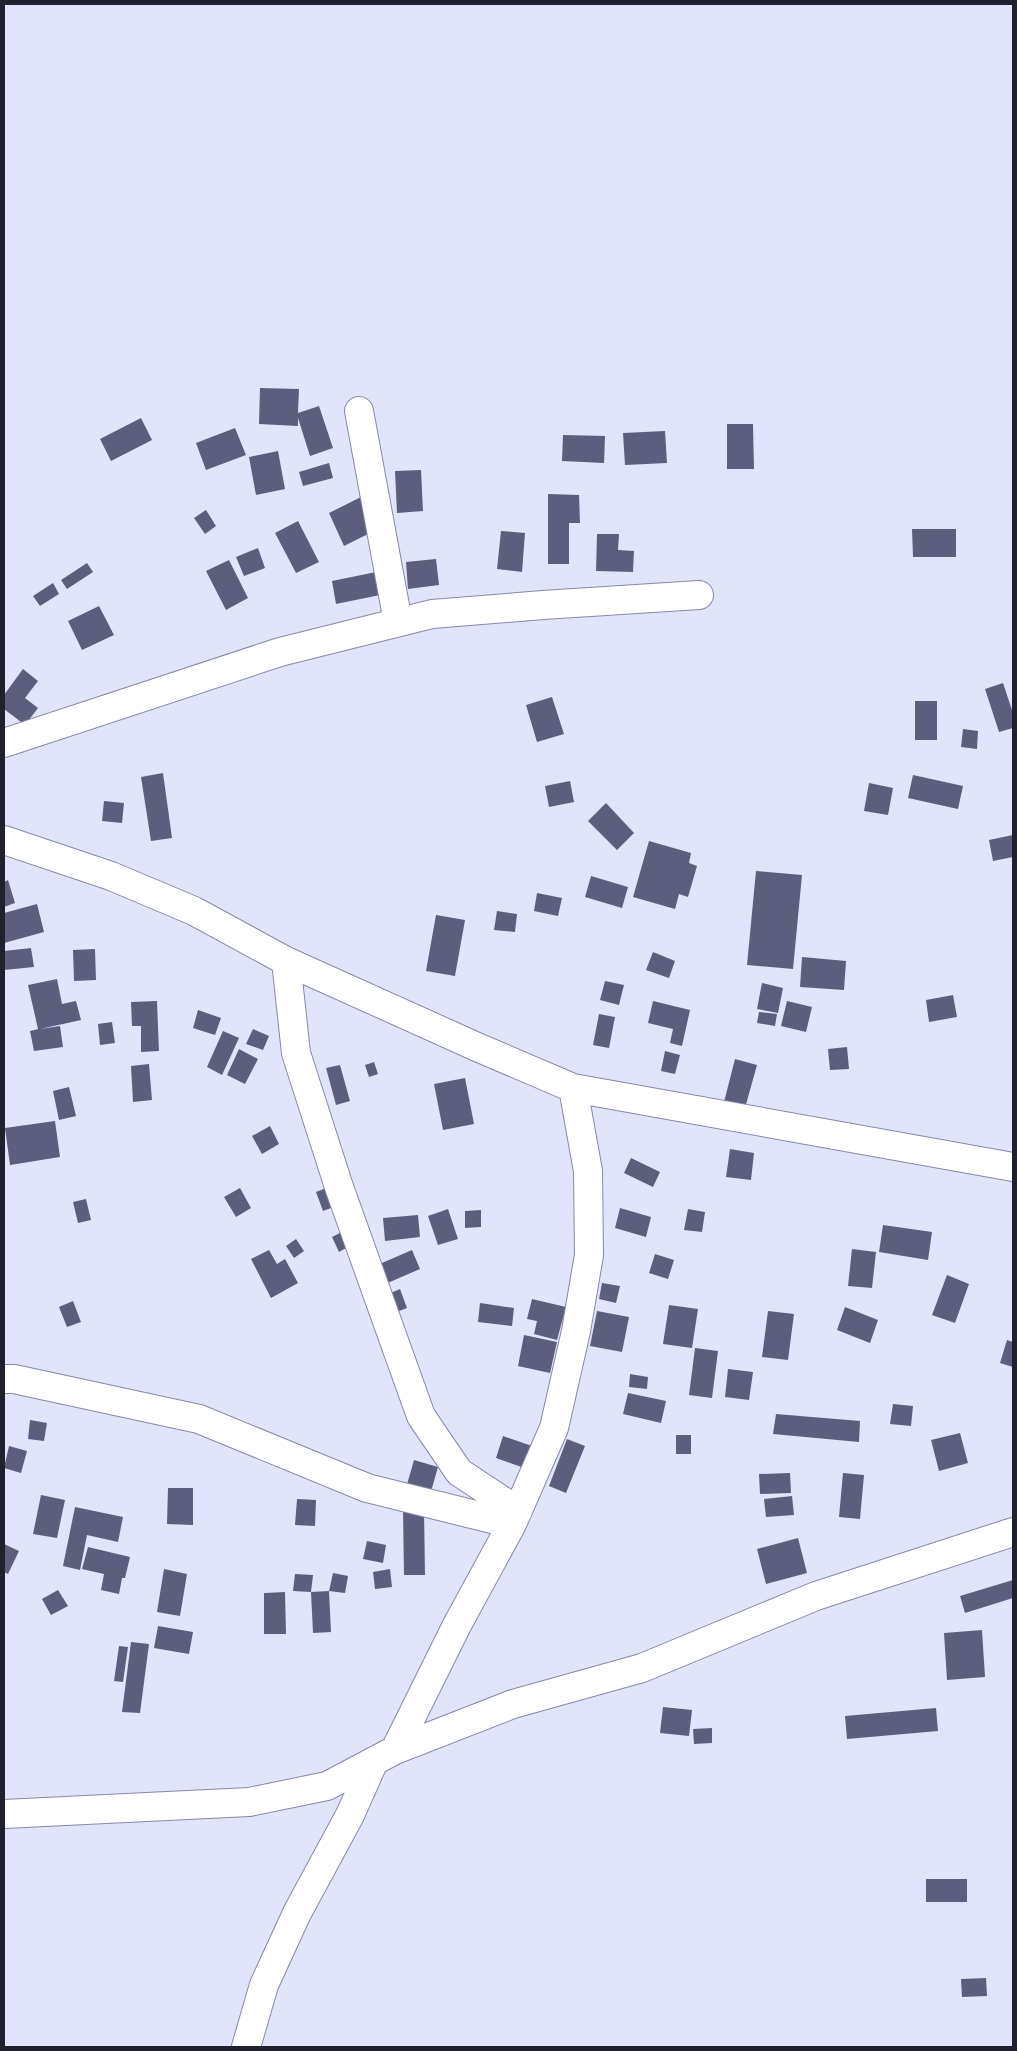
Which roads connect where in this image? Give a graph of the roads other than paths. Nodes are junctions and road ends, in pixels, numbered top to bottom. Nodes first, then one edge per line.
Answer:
1 (359, 410) dead end
2 (699, 595) dead end
3 (398, 622) junction
4 (4, 743) edge
5 (4, 840) edge
6 (286, 961) junction
7 (573, 1088) junction
8 (1013, 1167) edge
9 (4, 1379) edge
10 (515, 1517) junction
11 (1013, 1532) edge
12 (385, 1755) junction
13 (4, 1814) edge
14 (246, 2047) edge

1 - 3 street
2 - 3 street
3 - 4 street
5 - 6 street
6 - 7 street
6 - 10 street
7 - 8 street
7 - 10 street
9 - 10 street
10 - 12 street
11 - 12 street
12 - 13 street
12 - 14 street

